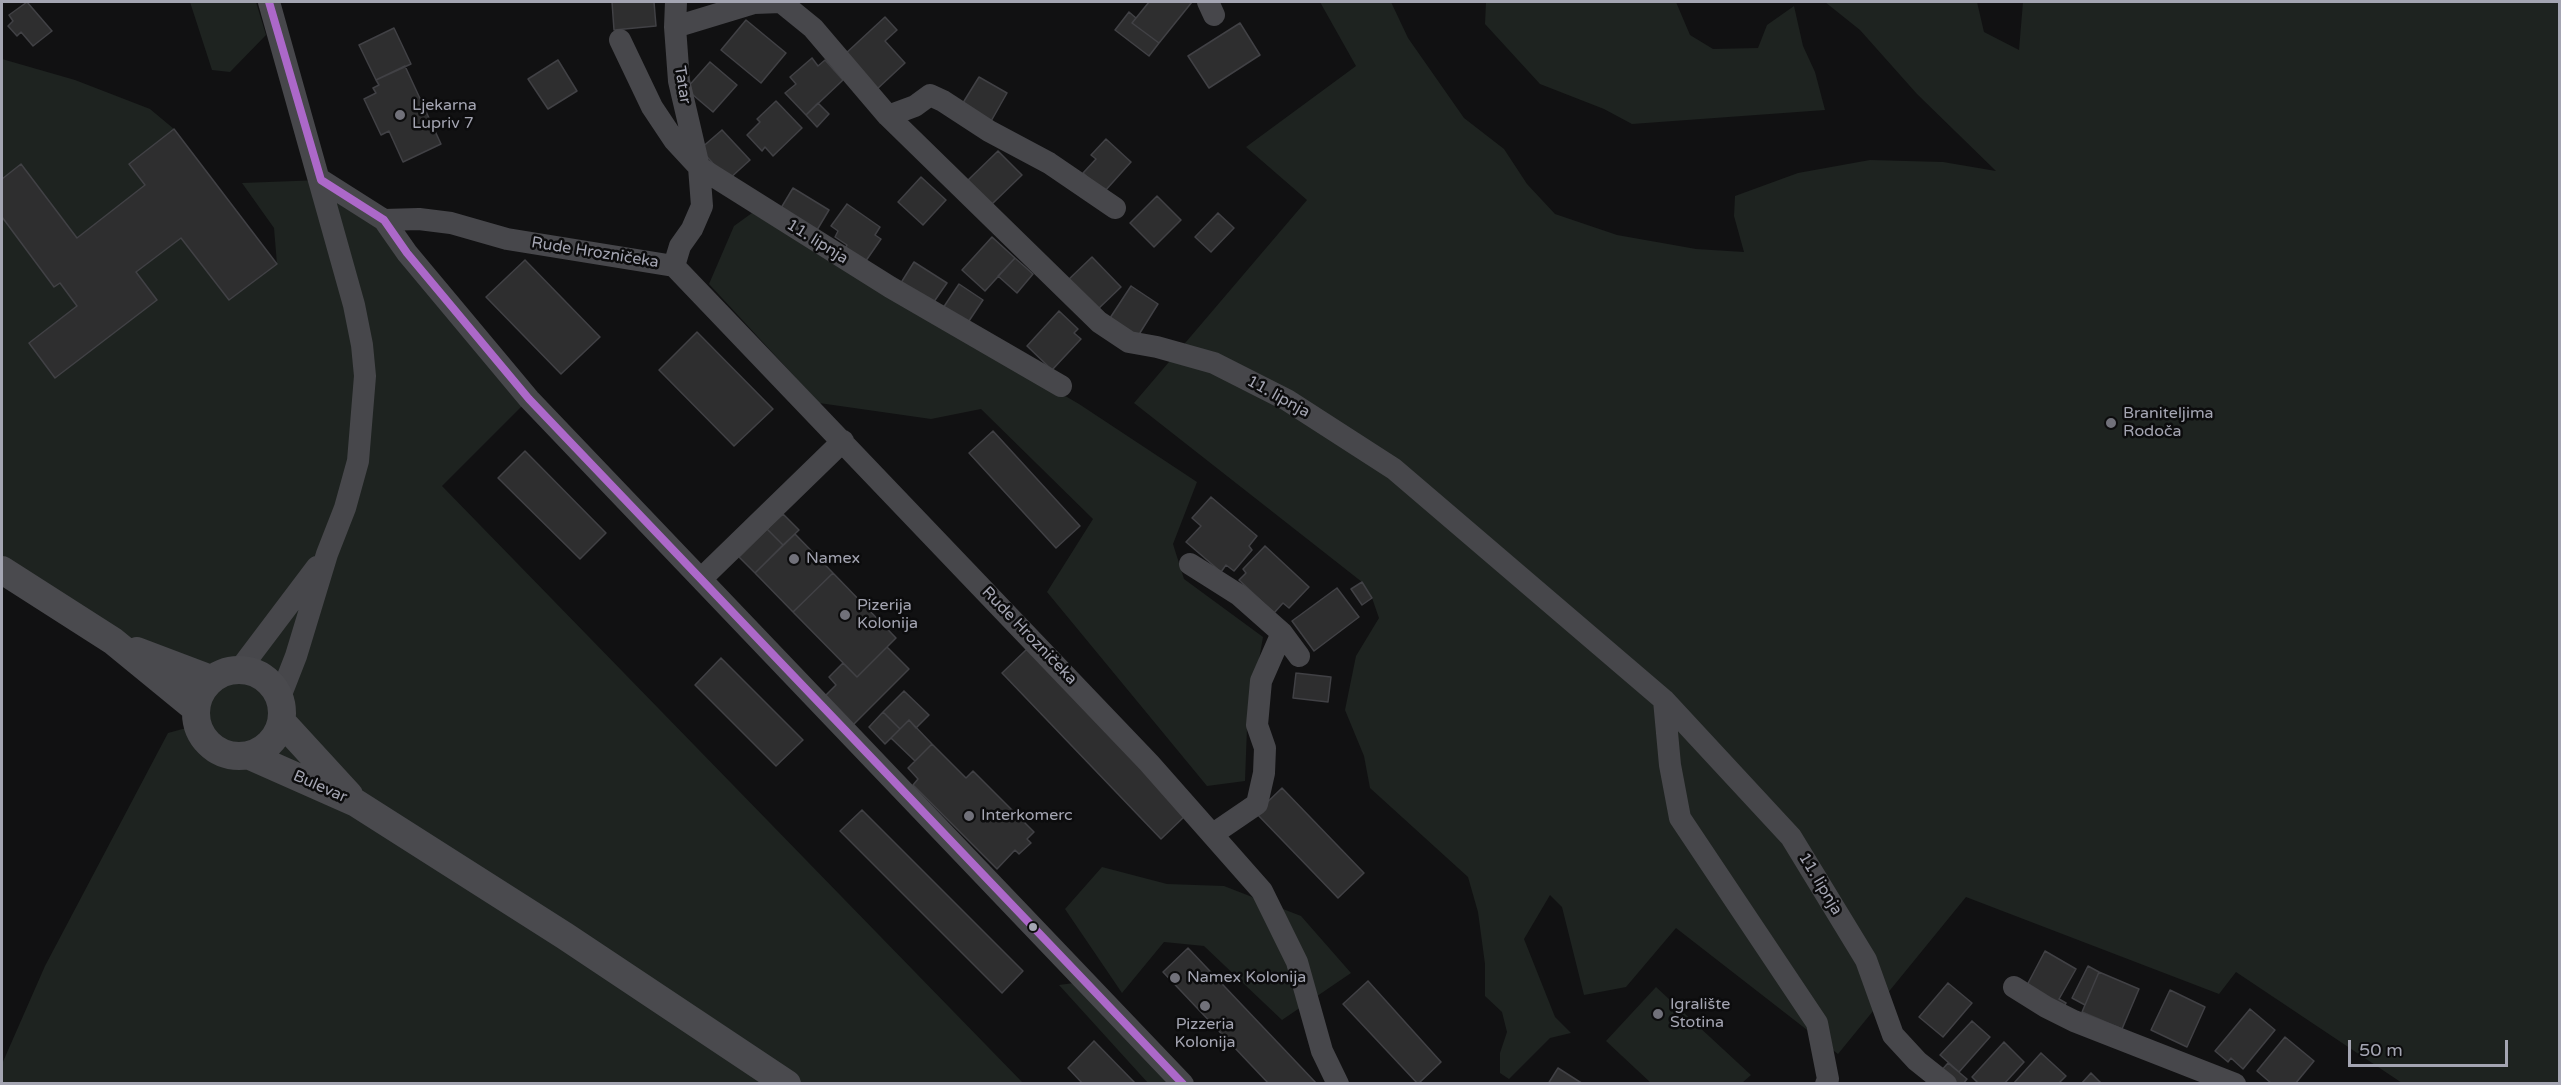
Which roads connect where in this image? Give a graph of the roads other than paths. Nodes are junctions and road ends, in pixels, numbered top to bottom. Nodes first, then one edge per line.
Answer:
1 (269, 2) edge
2 (676, 2) edge
3 (675, 27) junction
4 (620, 40) dead end
5 (888, 116) junction
6 (699, 167) junction
7 (321, 180) junction
8 (1115, 208) dead end
9 (384, 220) junction
10 (674, 266) junction
11 (1061, 386) dead end
12 (843, 441) junction
13 (327, 554) junction
14 (1190, 564) dead end
15 (2, 570) edge
16 (701, 579) junction
17 (1282, 633) junction
18 (113, 641) junction
19 (1299, 656) dead end
20 (240, 669) junction
21 (211, 679) junction
22 (1664, 700) junction
23 (196, 709) junction
24 (281, 709) junction
25 (250, 756) junction
26 (356, 803) junction
27 (1213, 834) junction
28 (2014, 987) dead end
29 (787, 1083) edge
30 (1183, 1083) edge
31 (1338, 1083) edge
32 (1826, 1083) edge
33 (1946, 1083) edge
34 (2235, 1083) edge

1 - 7 street
2 - 3 street, Tatar
3 - 5 street, 11. lipnja
3 - 6 street, Tatar
4 - 6 street, Tatar
5 - 8 street
5 - 22 street, 11. lipnja
6 - 10 street, Tatar
6 - 11 street, 11. lipnja
7 - 9 street
7 - 13 street
9 - 10 street, Rude Hrozničeka
9 - 16 street
10 - 12 street, Rude Hrozničeka
12 - 16 street
12 - 27 street, Rude Hrozničeka
13 - 20 street
13 - 24 street
14 - 17 street
15 - 18 main road
16 - 30 street
17 - 19 street
17 - 27 street
18 - 21 main road
18 - 23 main road
20 - 21 main road
20 - 24 main road
21 - 23 main road
22 - 32 street
22 - 33 street, 11. lipnja
23 - 25 main road
24 - 25 main road
24 - 26 main road, Bulevar
25 - 26 main road, Bulevar
26 - 29 main road
27 - 31 street, Rude Hrozničeka
28 - 34 street

